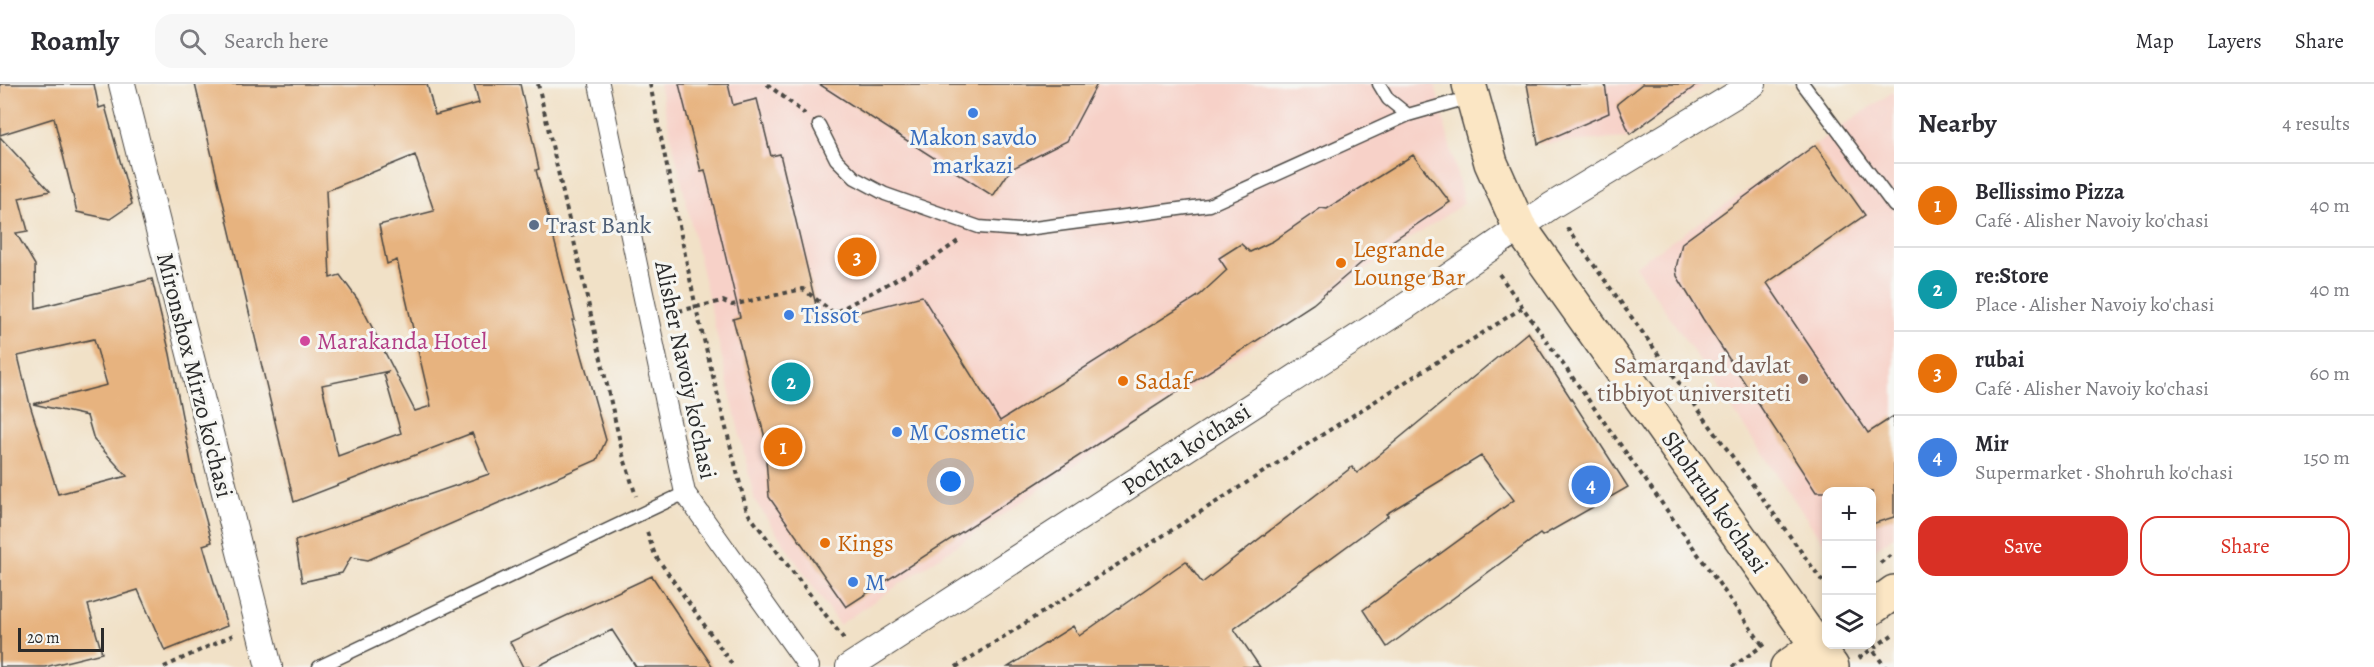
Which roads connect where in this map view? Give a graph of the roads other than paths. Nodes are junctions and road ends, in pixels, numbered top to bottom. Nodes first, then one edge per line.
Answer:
1 (122, 84) edge
2 (599, 84) edge
3 (1379, 84) edge
4 (1753, 84) edge
5 (1803, 84) edge
6 (1470, 90) edge
7 (1408, 115) junction
8 (819, 125) road end
9 (1894, 206) edge
10 (1520, 226) junction
11 (685, 492) junction
12 (1894, 592) edge
13 (1876, 605) edge
14 (1833, 653) edge
15 (1777, 660) edge
16 (855, 663) edge
17 (269, 667) edge
18 (319, 667) edge
19 (809, 667) edge

1 - 17 street, Mironshox Mirzo ko'chasi
2 - 11 street, Alisher Navoiy ko'chasi
3 - 7 lane
4 - 10 street, Pochta ko'chasi
5 - 9 lane
6 - 7 lane
6 - 10 main road, Shohruh ko'chasi
7 - 8 lane
10 - 14 main road, Shohruh ko'chasi
10 - 16 street, Pochta ko'chasi
11 - 18 lane
11 - 19 street, Alisher Navoiy ko'chasi
12 - 13 main road
14 - 15 main road

